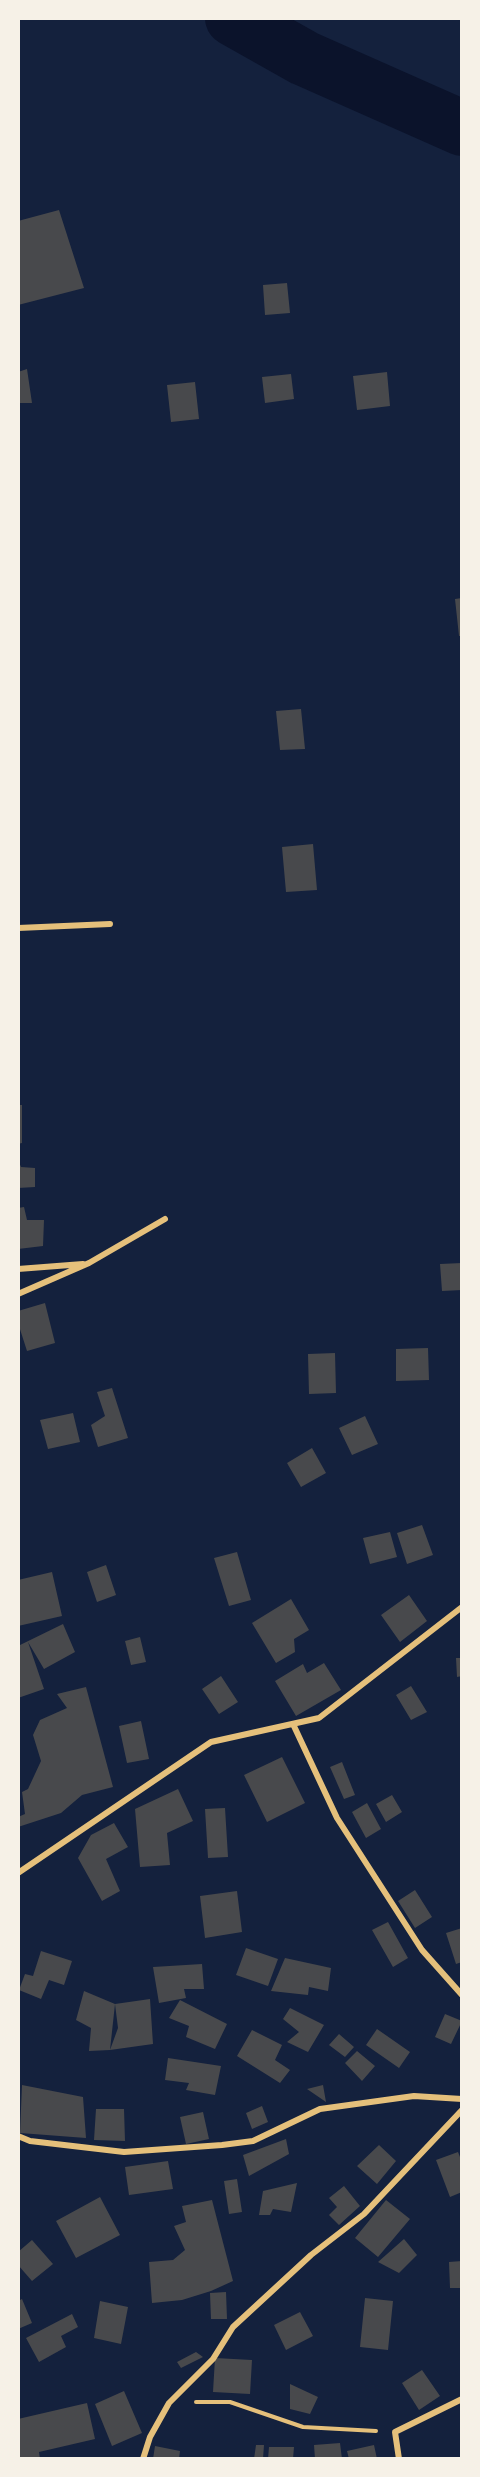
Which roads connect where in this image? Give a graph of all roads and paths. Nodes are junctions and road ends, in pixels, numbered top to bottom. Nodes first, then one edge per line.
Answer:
1 (110, 924) dead end
2 (18, 928) edge
3 (165, 1219) dead end
4 (89, 1263) junction
5 (18, 1269) edge
6 (18, 1294) edge
7 (462, 1607) edge
8 (293, 1724) junction
9 (18, 1873) edge
10 (462, 1995) edge
11 (462, 2099) edge
12 (462, 2110) edge
13 (18, 2136) edge
14 (462, 2399) edge
15 (169, 2403) junction
16 (395, 2432) junction
17 (143, 2459) edge
18 (399, 2459) edge

1 - 2 street
3 - 4 street
4 - 5 street
4 - 6 street
7 - 8 street
8 - 9 street
8 - 10 street
11 - 13 street
12 - 15 street
14 - 16 street
15 - 16 path
15 - 17 street
16 - 18 street

